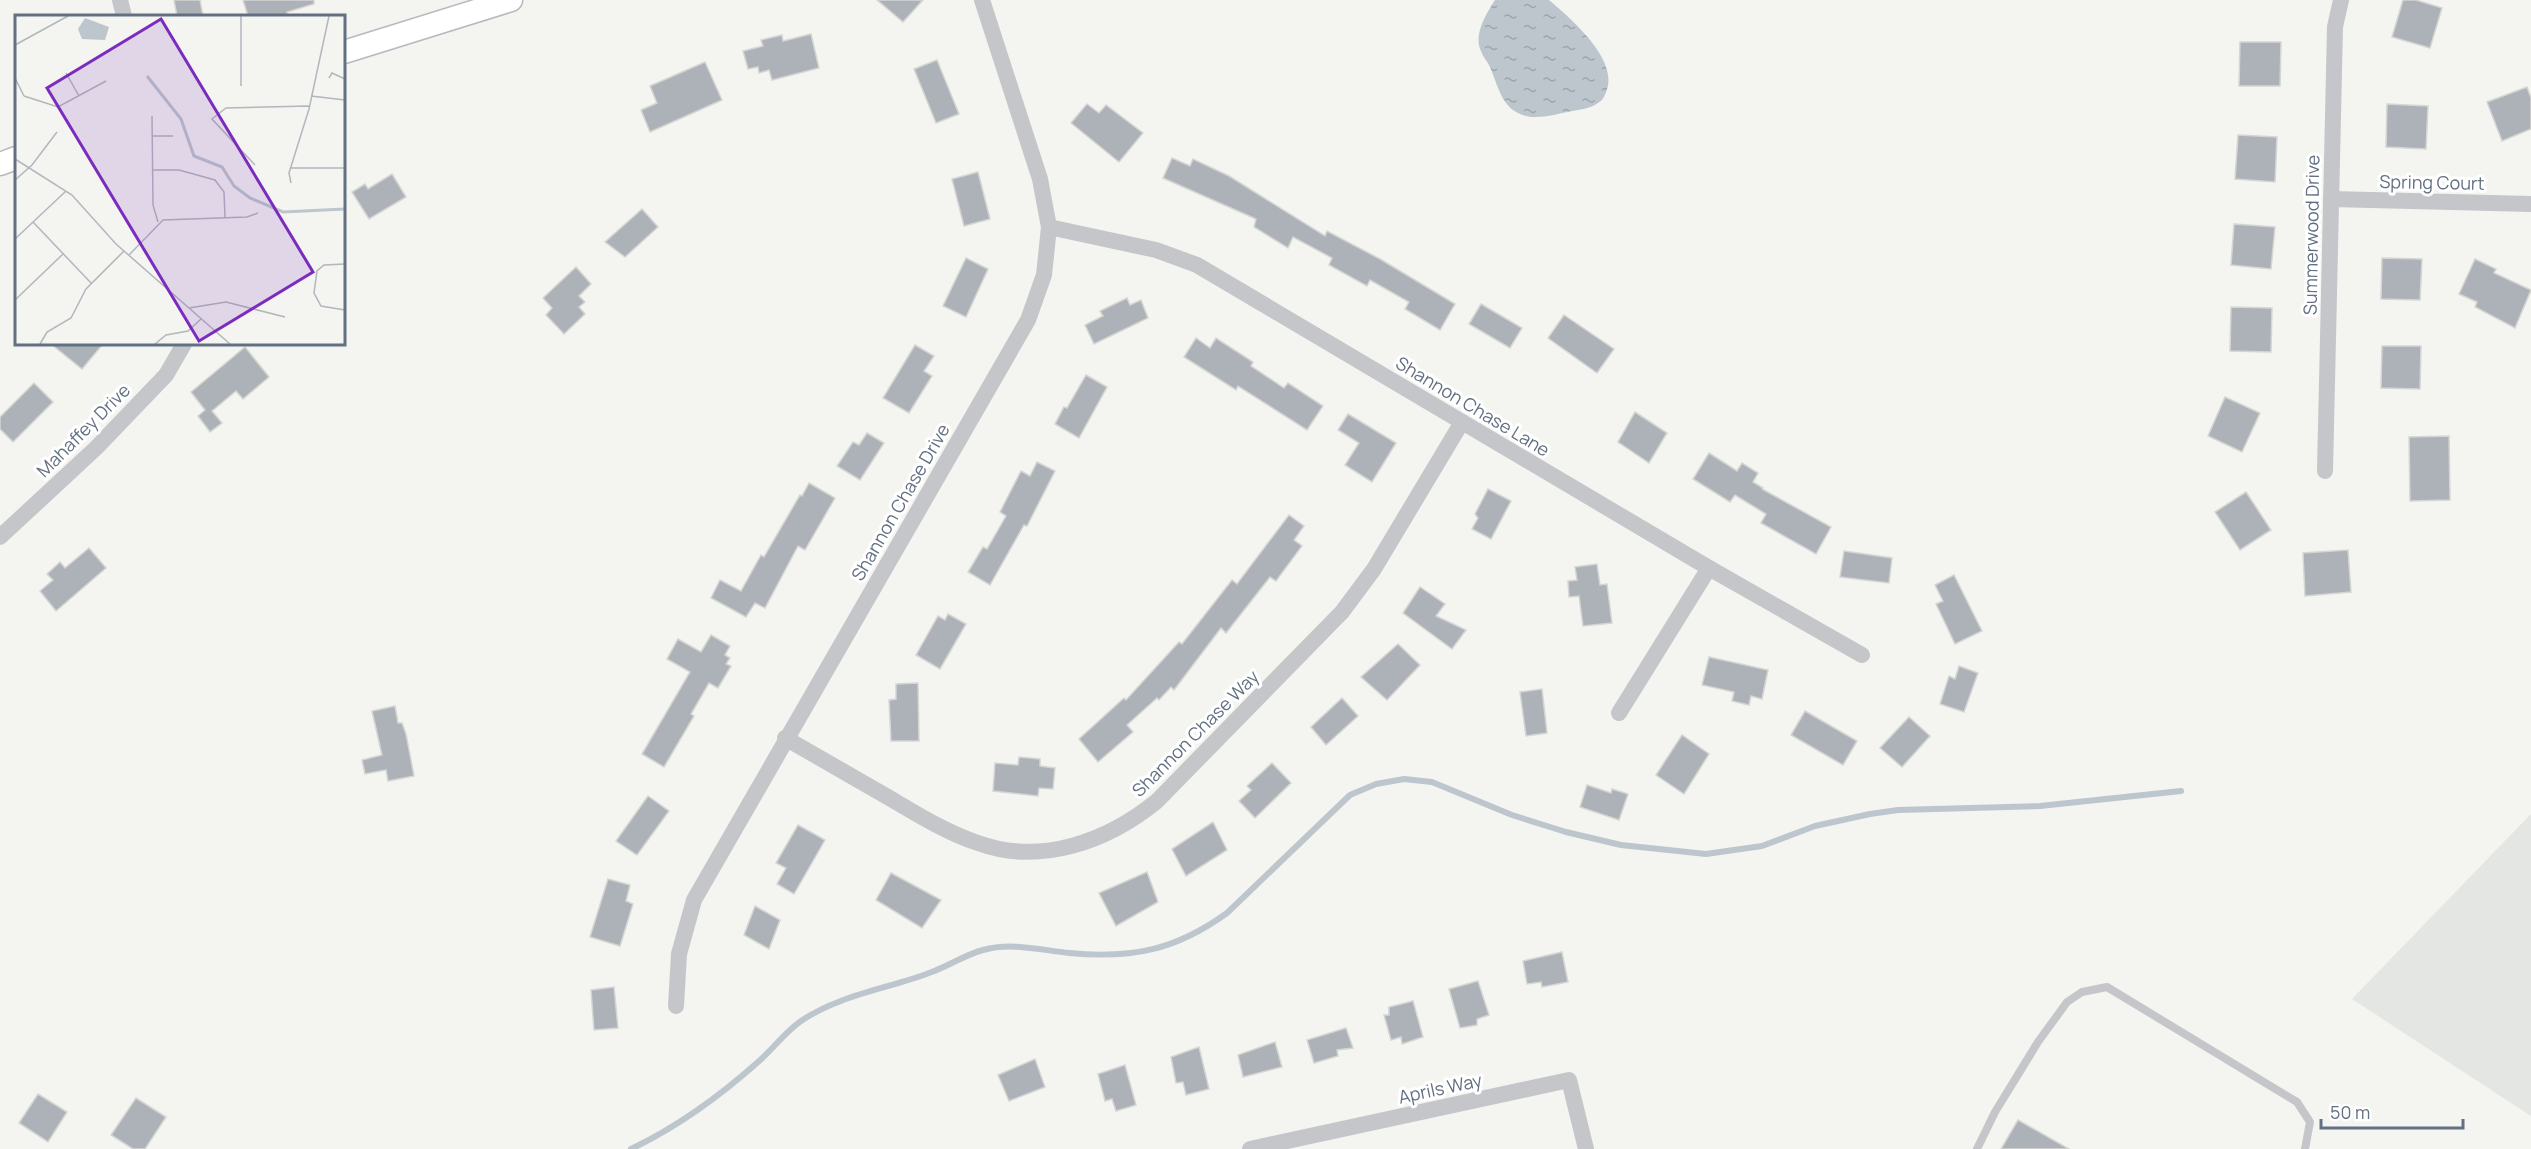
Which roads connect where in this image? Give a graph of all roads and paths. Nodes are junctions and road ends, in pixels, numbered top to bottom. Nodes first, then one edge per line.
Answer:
1 (120, 0) edge
2 (511, 0) edge
3 (982, 0) edge
4 (2341, 0) edge
5 (124, 15) edge
6 (345, 52) edge
7 (15, 158) edge
8 (0, 164) edge
9 (2331, 199) junction
10 (2531, 204) edge
11 (1049, 227) junction
12 (183, 345) edge
13 (1462, 422) junction
14 (2325, 471) dead end
15 (0, 537) edge
16 (1709, 568) junction
17 (1862, 655) dead end
18 (1619, 713) dead end
19 (785, 738) junction
20 (676, 1006) dead end
21 (1250, 1149) edge
22 (1586, 1149) edge
23 (1977, 1149) edge
24 (2304, 1149) edge

1 - 5 street
2 - 6 street
3 - 11 street, Shannon Chase Drive
4 - 9 street, Summerwood Drive
7 - 8 street
9 - 10 street, Spring Court
9 - 14 street, Summerwood Drive
11 - 13 street, Shannon Chase Lane
11 - 19 street, Shannon Chase Drive
12 - 15 street, Mahaffey Drive
13 - 16 street, Shannon Chase Lane
13 - 19 street, Shannon Chase Way
16 - 17 street, Shannon Chase Lane
16 - 18 street
19 - 20 street, Shannon Chase Drive
21 - 22 street, Aprils Way
23 - 24 lane

